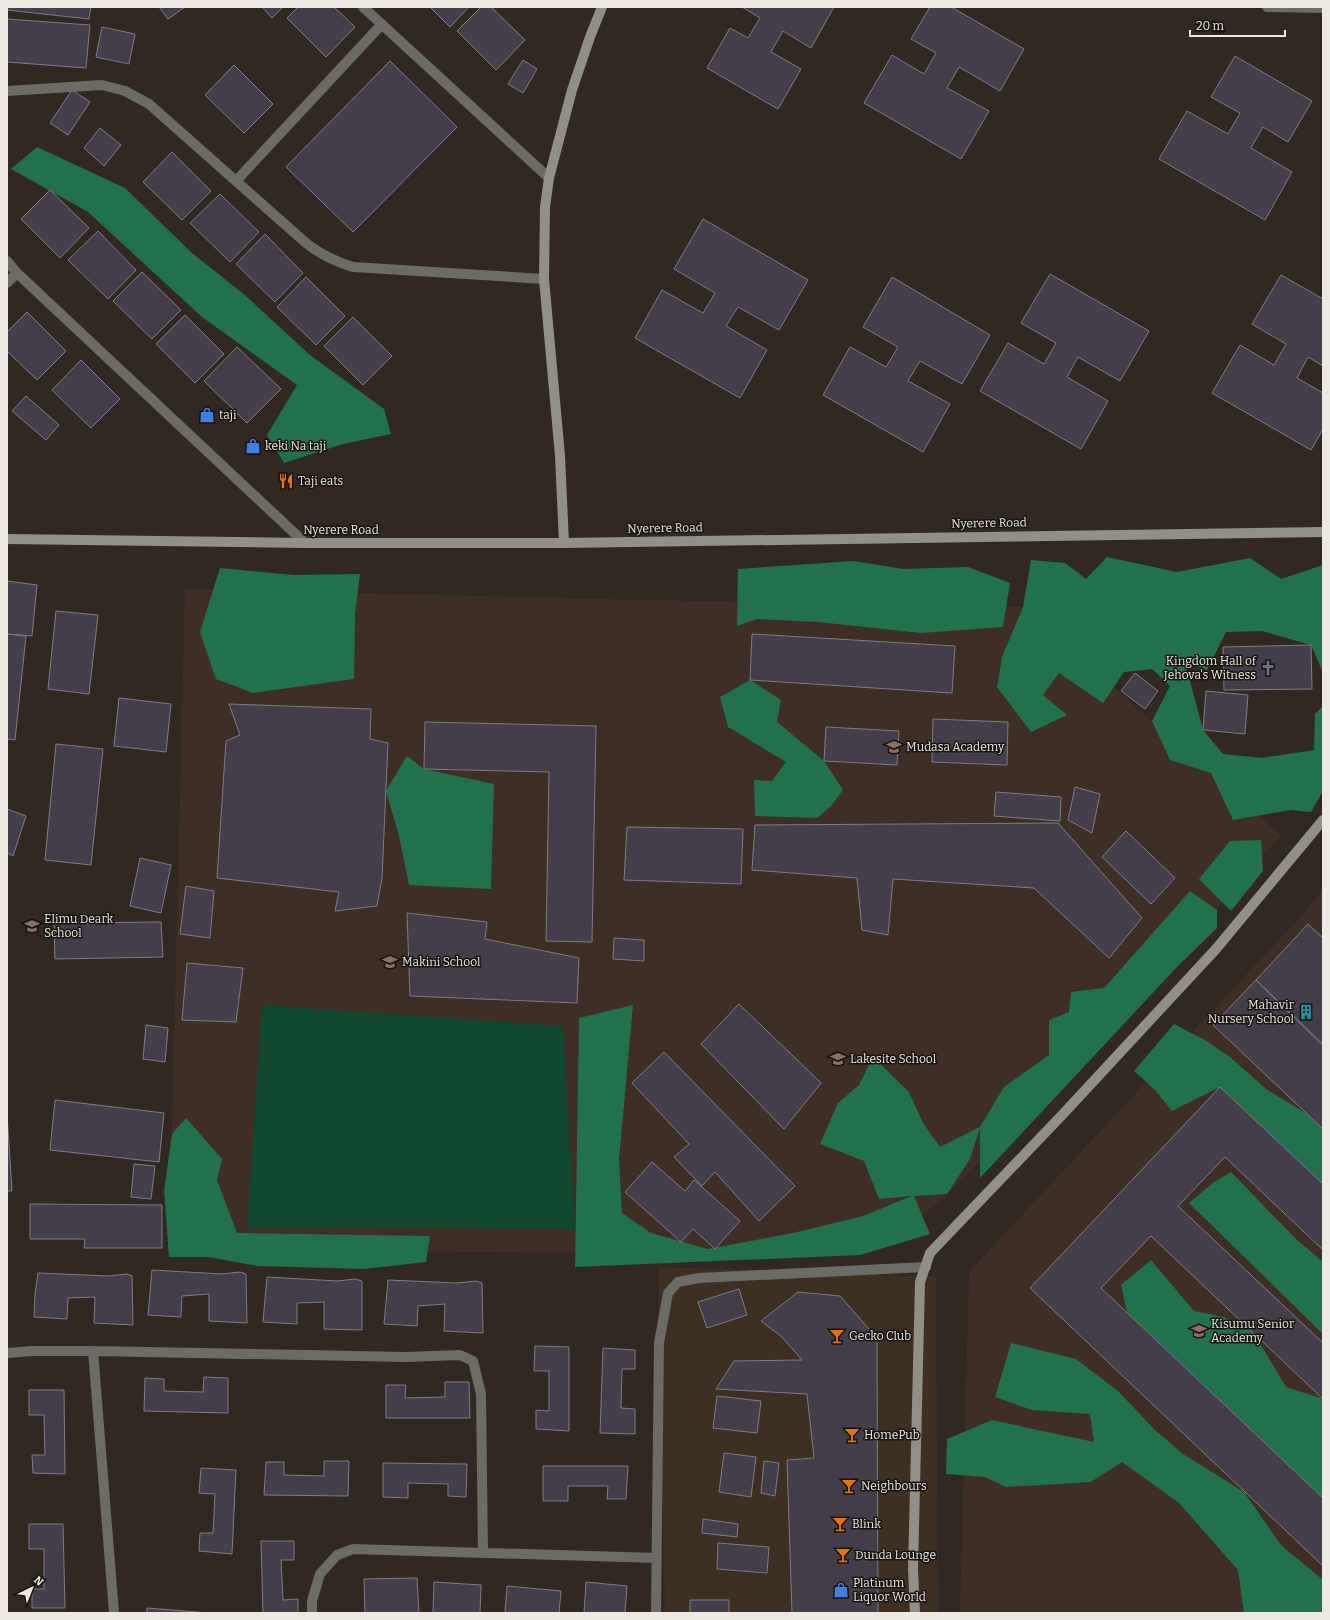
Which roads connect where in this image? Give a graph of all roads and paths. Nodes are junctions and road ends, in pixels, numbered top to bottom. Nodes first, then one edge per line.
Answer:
1 (363, 7) edge
2 (602, 7) edge
3 (1267, 7) edge
4 (1323, 8) edge
5 (382, 24) junction
6 (7, 91) edge
7 (549, 178) junction
8 (236, 181) junction
9 (7, 261) edge
10 (17, 273) junction
11 (544, 279) junction
12 (7, 283) edge
13 (1323, 532) edge
14 (7, 539) edge
15 (305, 543) junction
16 (564, 543) junction
17 (1323, 820) edge
18 (926, 1267) junction
19 (93, 1351) junction
20 (7, 1353) edge
21 (483, 1553) junction
22 (657, 1558) junction
23 (114, 1613) edge
24 (312, 1613) edge
25 (656, 1613) edge
26 (915, 1613) edge

1 - 5 street
2 - 7 street
3 - 4 street
5 - 7 street
5 - 8 street
6 - 8 street
7 - 11 street
8 - 11 street
9 - 10 street
10 - 12 street
10 - 15 street
11 - 16 street
13 - 16 street, Nyerere Road
14 - 15 street, Nyerere Road
15 - 16 street, Nyerere Road
17 - 18 street
18 - 22 street
18 - 26 street
19 - 20 street
19 - 21 street
19 - 23 street
21 - 22 street
21 - 24 street
22 - 25 street

